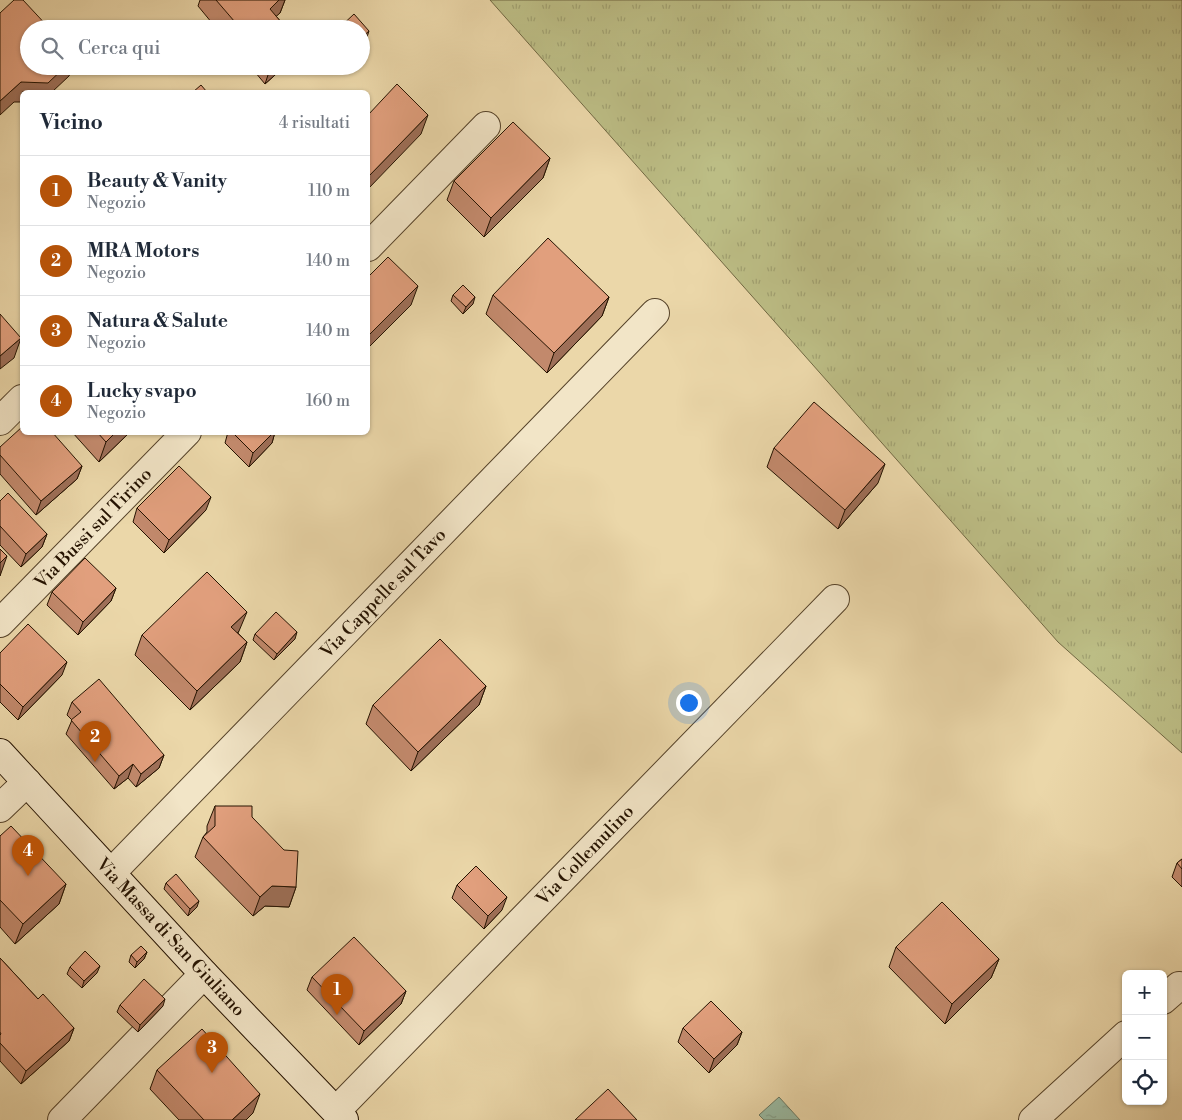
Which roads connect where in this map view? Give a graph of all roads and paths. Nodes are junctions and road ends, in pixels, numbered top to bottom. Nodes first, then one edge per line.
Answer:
1 (486, 126) dead end
2 (370, 245) edge
3 (655, 313) dead end
4 (20, 401) edge
5 (0, 421) edge
6 (183, 435) edge
7 (835, 598) dead end
8 (0, 623) edge
9 (0, 753) edge
10 (27, 782) junction
11 (0, 808) edge
12 (110, 873) junction
13 (204, 974) junction
14 (1122, 1039) edge
15 (340, 1115) edge
16 (62, 1120) edge
17 (1034, 1120) edge

1 - 2 street
3 - 12 street, Via Cappelle sul Tavo
4 - 5 street
6 - 8 street, Via Bussi sul Tirino
7 - 15 street, Via Collemulino
9 - 10 street, Via Massa di San Giuliano
10 - 11 street
10 - 12 street, Via Massa di San Giuliano
12 - 13 street, Via Massa di San Giuliano
13 - 15 street, Via Massa di San Giuliano
13 - 16 street
14 - 17 street

